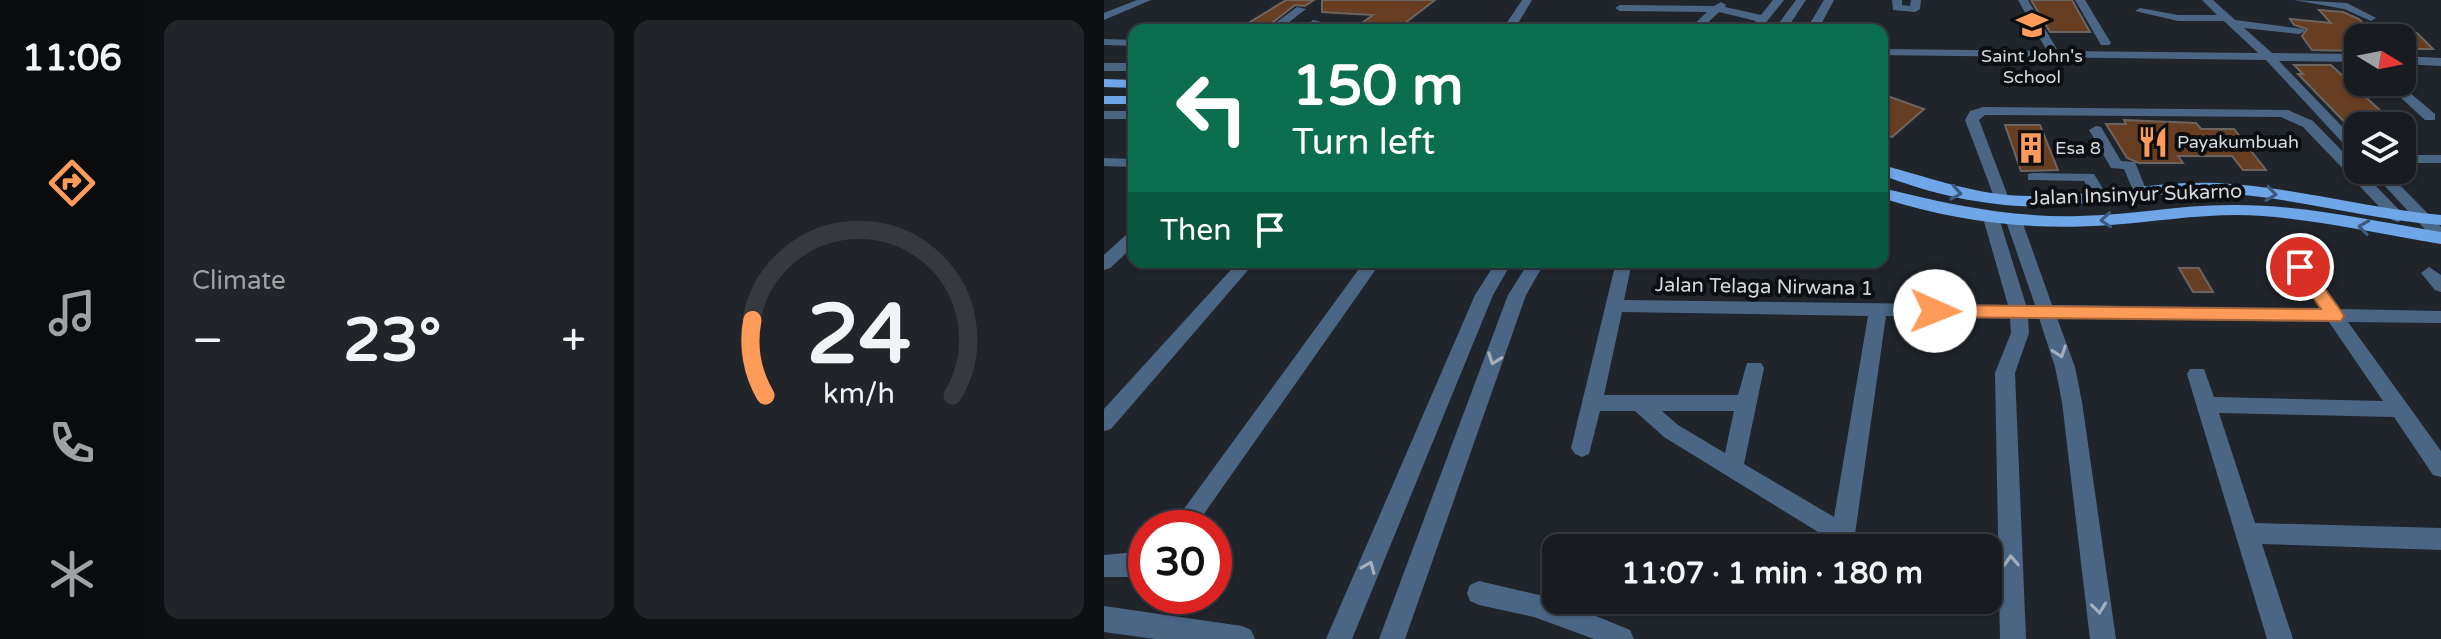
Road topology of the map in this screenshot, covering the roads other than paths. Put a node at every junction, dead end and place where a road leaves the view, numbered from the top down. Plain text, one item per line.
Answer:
1 (1146, 0) edge
2 (1527, 0) edge
3 (1767, 0) edge
4 (1779, 0) edge
5 (1801, 0) edge
6 (1829, 0) edge
7 (1897, 0) edge
8 (1916, 0) edge
9 (2023, 0) edge
10 (2080, 0) edge
11 (2213, 0) edge
12 (2299, 0) edge
13 (1135, 1) edge
14 (2314, 1) edge
15 (1621, 4) edge
16 (1721, 5) edge
17 (1104, 6) edge
18 (1301, 9) dead end
19 (2140, 11) dead end
20 (1104, 17) edge
21 (2371, 18) dead end
22 (2230, 21) junction
23 (1758, 22) edge
24 (1280, 24) edge
25 (1512, 24) edge
26 (1611, 24) edge
27 (1700, 24) edge
28 (1784, 24) edge
29 (1815, 24) edge
30 (2299, 31) dead end
31 (1104, 42) edge
32 (1128, 43) edge
33 (2105, 43) junction
34 (2051, 48) junction
35 (1888, 52) edge
36 (2113, 54) junction
37 (2268, 56) junction
38 (2344, 58) edge
39 (2416, 61) edge
40 (2440, 62) edge
41 (1104, 67) edge
42 (1128, 67) edge
43 (1104, 83) edge
44 (1128, 84) edge
45 (2406, 96) edge
46 (1104, 100) edge
47 (1128, 100) edge
48 (1104, 115) edge
49 (1128, 115) edge
50 (2430, 117) dead end
51 (2096, 130) dead end
52 (2344, 136) edge
53 (2416, 159) edge
54 (2441, 159) edge
55 (1104, 162) edge
56 (1128, 163) edge
57 (1888, 172) edge
58 (2033, 177) dead end
59 (2393, 184) edge
60 (2140, 192) junction
61 (1888, 195) edge
62 (2100, 197) junction
63 (2001, 199) junction
64 (2398, 217) junction
65 (1991, 218) junction
66 (2433, 219) edge
67 (2014, 221) junction
68 (2441, 237) edge
69 (1128, 242) edge
70 (1104, 264) edge
71 (2300, 267) dead end
72 (1242, 268) edge
73 (1369, 268) edge
74 (1500, 268) edge
75 (1533, 268) edge
76 (1623, 268) edge
77 (1615, 306) junction
78 (1878, 310) junction
79 (2019, 312) junction
80 (2045, 313) junction
81 (2335, 316) junction
82 (2441, 317) edge
83 (1471, 327) junction
84 (1505, 327) junction
85 (1754, 368) dead end
86 (2197, 374) dead end
87 (1593, 403) junction
88 (1746, 403) junction
89 (1641, 404) junction
90 (2208, 405) junction
91 (2399, 409) junction
92 (1104, 423) edge
93 (1582, 448) dead end
94 (1732, 468) junction
95 (2441, 468) edge
96 (1194, 510) edge
97 (2249, 533) junction
98 (1830, 534) edge
99 (1843, 534) edge
100 (2441, 539) edge
101 (1104, 566) edge
102 (1128, 566) edge
103 (1479, 593) dead end
104 (1106, 622) edge
105 (1242, 639) edge
106 (1339, 639) edge
107 (1392, 639) edge
108 (1621, 639) edge
109 (2013, 639) edge
110 (2103, 639) edge
111 (2280, 639) edge

1 - 20 street
2 - 25 street
3 - 23 street
4 - 23 street
5 - 28 street
6 - 29 street
7 - 8 street
9 - 34 street
10 - 33 street
11 - 22 street
12 - 14 street
13 - 17 street
14 - 21 street
15 - 16 street
15 - 26 street
16 - 23 street
16 - 27 street
18 - 24 street
19 - 22 street
22 - 30 street
22 - 37 street
31 - 32 street
33 - 34 street
33 - 36 street
34 - 35 street
34 - 36 street
36 - 37 street
37 - 38 street
37 - 52 street
39 - 40 street
41 - 42 street
43 - 44 main road
45 - 50 street
46 - 47 main road
48 - 49 street
51 - 60 street
53 - 54 street
55 - 56 street
57 -> 63 main road, Jalan Insinyur Sukarno
58 - 62 street
59 - 66 street
60 - 62 main road, Jalan Insinyur Sukarno
60 -> 64 main road, Jalan Insinyur Sukarno
61 - 65 main road, Jalan Insinyur Sukarno
62 - 63 main road, Jalan Insinyur Sukarno
63 - 64 street
64 - 66 main road, Jalan Insinyur Sukarno
65 - 67 main road, Jalan Insinyur Sukarno
65 - 79 street
66 - 68 street
68 -> 67 main road, Jalan Insinyur Sukarno
67 - 80 street
69 - 70 street
71 - 81 street
72 - 92 street
73 - 96 street
74 - 83 street
75 - 84 street
76 - 77 street
77 - 78 street, Jalan Telaga Nirwana 1
77 - 87 street
78 - 79 street, Jalan Telaga Nirwana 1
78 - 99 street
79 - 80 street, Jalan Telaga Nirwana 1
109 -> 79 street
80 - 81 street, Jalan Telaga Nirwana 1
80 -> 110 street
81 - 82 street, Jalan Telaga Nirwana 1
81 - 91 street
83 - 84 street
106 -> 83 street
84 -> 107 street
85 - 88 street
86 - 90 street
87 - 89 street
87 - 93 street
88 - 89 street
88 - 94 street
89 - 94 street
90 - 91 street
90 - 97 street
91 - 95 street
94 - 98 street
97 - 100 street
97 - 111 street
101 - 102 street
103 - 108 street
104 - 105 street

